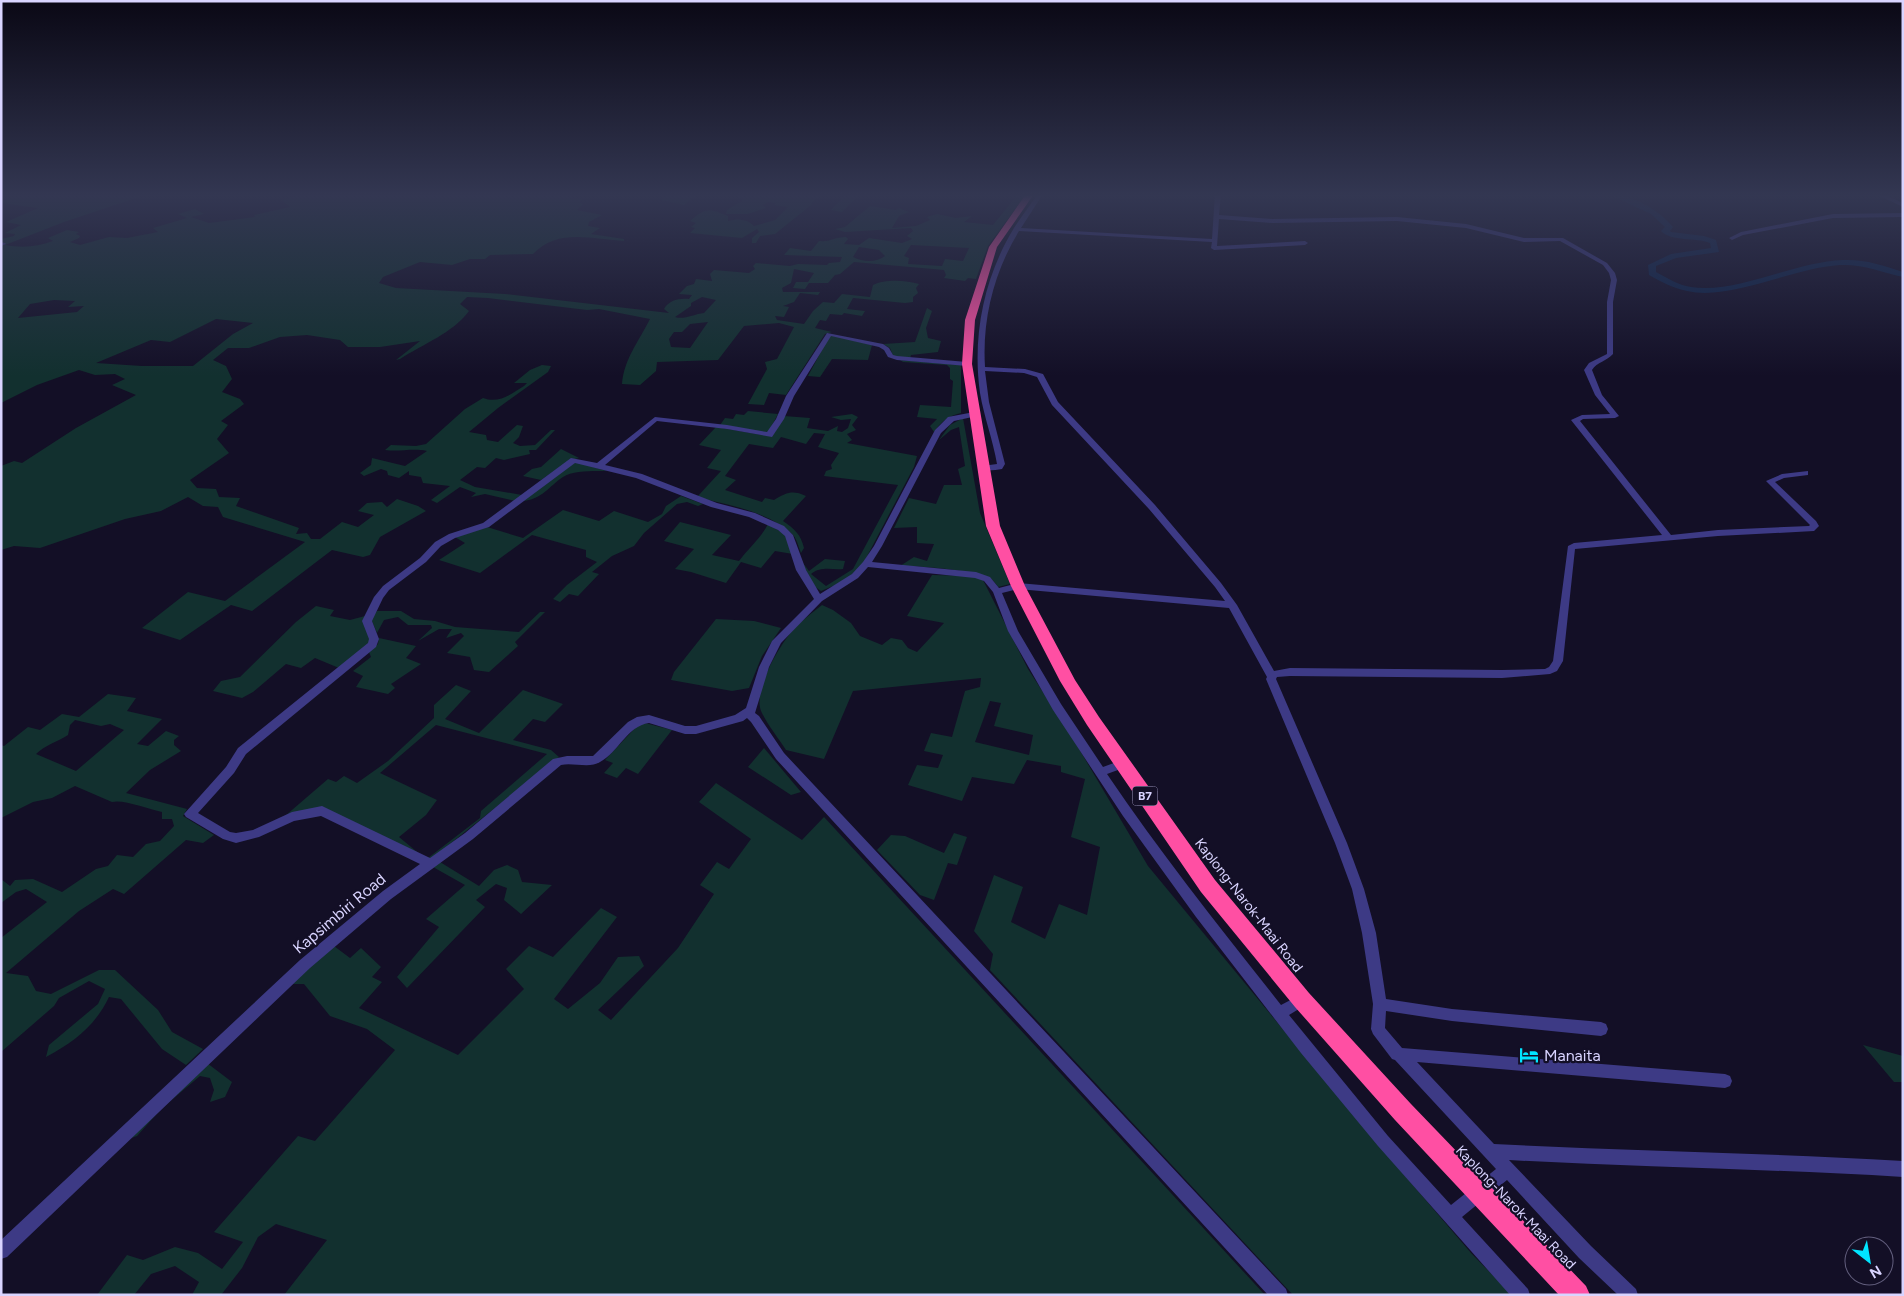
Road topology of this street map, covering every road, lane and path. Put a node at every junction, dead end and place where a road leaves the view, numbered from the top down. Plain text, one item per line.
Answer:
1 (992, 254) edge
2 (1000, 254) edge
3 (1588, 254) edge
4 (990, 272) junction
5 (974, 367) junction
6 (974, 414) junction
7 (600, 466) junction
8 (982, 468) junction
9 (1804, 473) dead end
10 (1668, 537) junction
11 (866, 564) junction
12 (1018, 586) junction
13 (997, 591) junction
14 (819, 599) junction
15 (1232, 605) junction
16 (1272, 677) junction
17 (748, 713) junction
18 (1122, 764) junction
19 (1101, 772) junction
20 (431, 864) junction
21 (1302, 1000) junction
22 (1380, 1004) junction
23 (1280, 1013) junction
24 (1601, 1029) dead end
25 (1397, 1054) junction
26 (1725, 1081) dead end
27 (1492, 1152) junction
28 (1903, 1169) edge
29 (1507, 1170) junction
30 (1478, 1193) junction
31 (1450, 1216) junction
32 (1, 1251) edge
33 (1280, 1295) edge
34 (1522, 1295) edge
35 (1576, 1295) edge
36 (1630, 1295) edge

1 - 4 highway, Kaplong-Narok-Maai Road / B7
2 - 4 street
3 - 10 street
4 - 5 highway, Kaplong-Narok-Maai Road / B7
5 - 6 highway, Kaplong-Narok-Maai Road / B7
5 - 7 street
5 - 8 street
5 - 15 street
6 - 8 highway, Kaplong-Narok-Maai Road / B7
6 - 11 street
7 - 14 street
7 - 20 street
8 - 12 highway, Kaplong-Narok-Maai Road / B7
9 - 10 street
10 - 16 street
11 - 13 street
11 - 14 street
12 - 13 street
12 - 15 street
12 - 18 highway, Kaplong-Narok-Maai Road / B7
13 - 19 street
14 - 17 street
15 - 16 street
16 - 22 street
17 - 20 street, Kapsimbiri Road
17 - 33 street
18 - 19 street
18 - 21 highway, Kaplong-Narok-Maai Road / B7
19 - 23 street
20 - 32 street, Kapsimbiri Road
21 - 23 street
21 - 30 highway, Kaplong-Narok-Maai Road / B7
22 - 24 street
22 - 25 street
23 - 31 street
25 - 26 street
25 - 27 street
27 - 28 street
27 - 29 street
29 - 30 street
29 - 36 street
30 - 31 street
30 - 35 highway, Kaplong-Narok-Maai Road / B7
31 - 34 street

